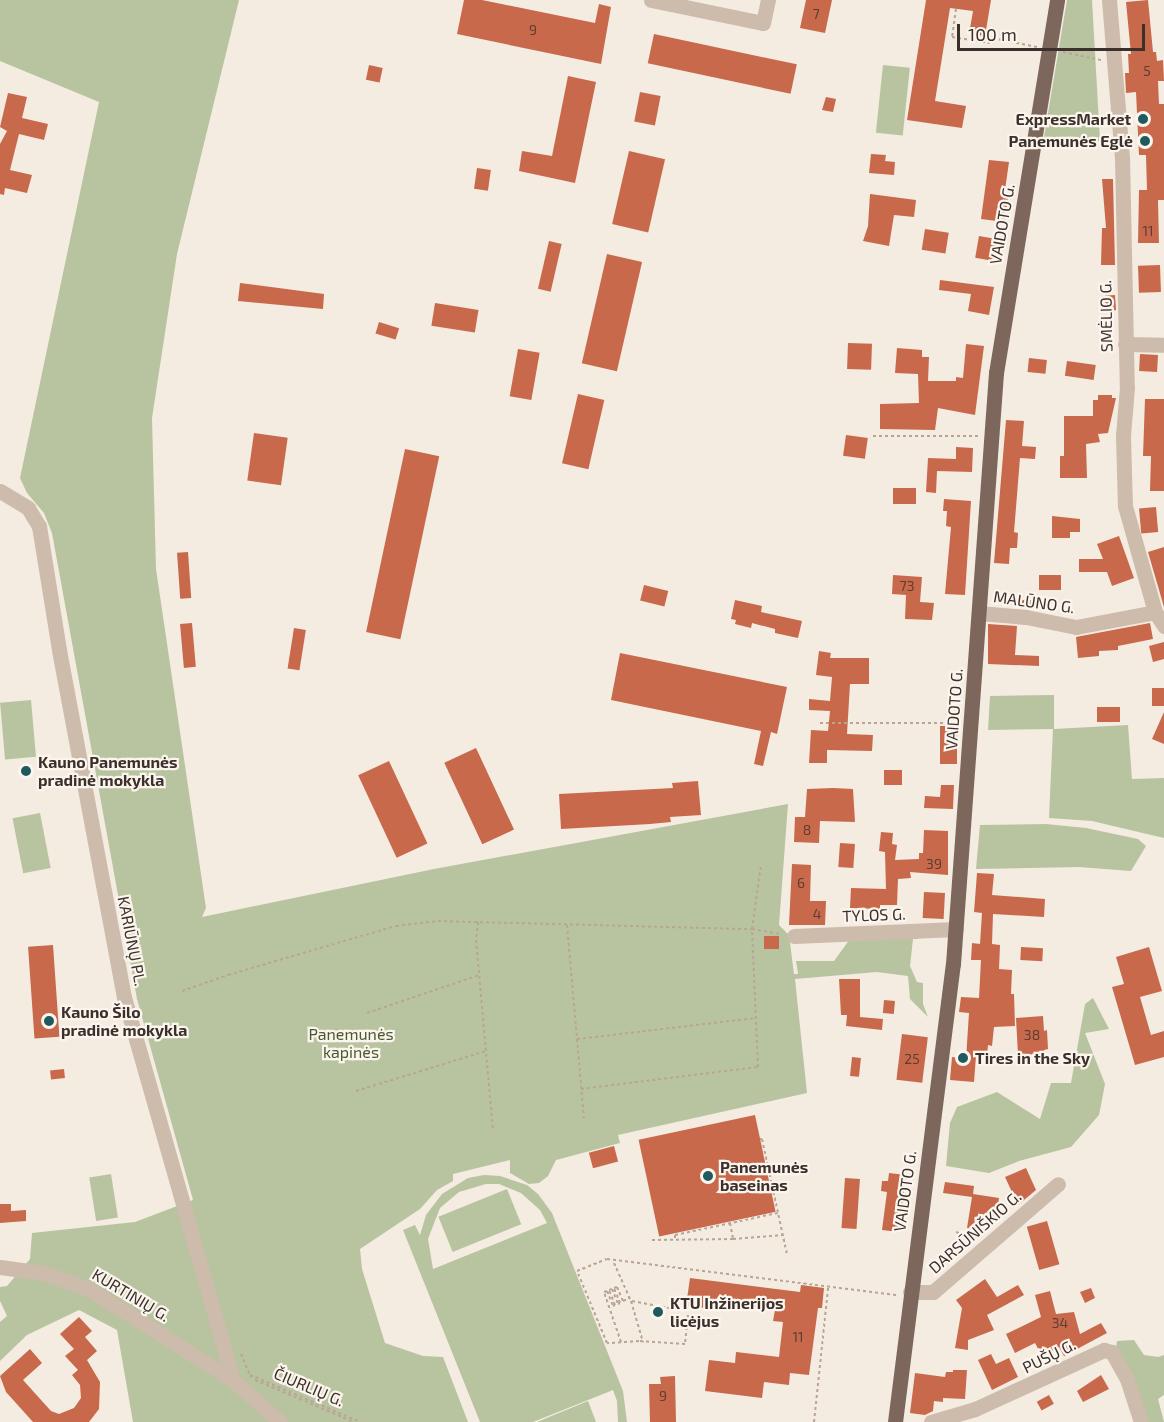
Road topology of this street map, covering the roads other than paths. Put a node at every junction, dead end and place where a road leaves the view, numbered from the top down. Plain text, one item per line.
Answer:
1 (651, 0) edge
2 (768, 0) edge
3 (1057, 0) edge
4 (1109, 0) edge
5 (1125, 344) junction
6 (1164, 345) edge
7 (0, 491) edge
8 (1155, 612) junction
9 (979, 613) junction
10 (1164, 626) edge
11 (956, 929) junction
12 (794, 936) road end
13 (1058, 1184) dead end
14 (0, 1267) edge
15 (910, 1294) junction
16 (233, 1380) junction
17 (280, 1422) edge
18 (894, 1422) edge
19 (931, 1422) edge
20 (1141, 1422) edge

1 - 2 street
3 - 9 main road, VAIDOTO G.
4 - 5 street, SMĖLIO G.
5 - 6 street
5 - 8 street, SMĖLIO G.
7 - 16 street, KARIŪNŲ PL.
8 - 9 street, MALŪNO G.
8 - 10 street, SMĖLIO G.
9 - 11 main road, VAIDOTO G.
11 - 12 street, TYLOS G.
11 - 15 main road, VAIDOTO G.
13 - 15 street, DARSŪNIŠKIO G.
14 - 16 street, KURTINIŲ G.
15 - 18 main road, VAIDOTO G.
16 - 17 street
19 - 20 street, PUŠŲ G.

